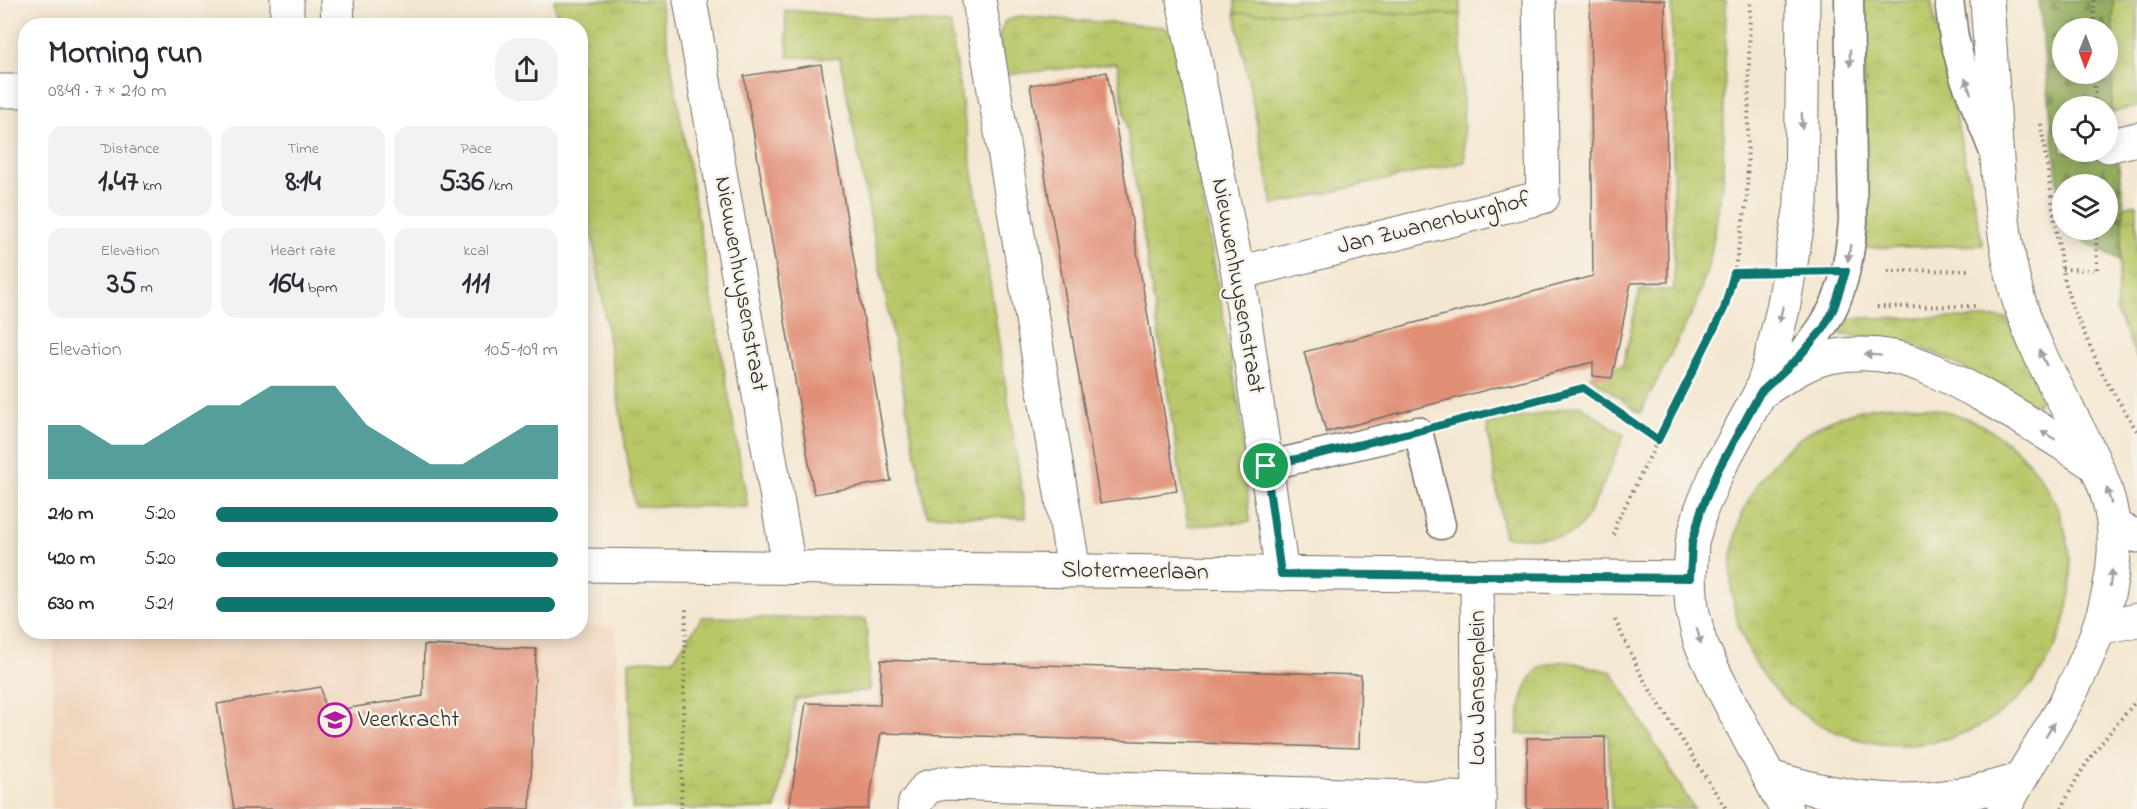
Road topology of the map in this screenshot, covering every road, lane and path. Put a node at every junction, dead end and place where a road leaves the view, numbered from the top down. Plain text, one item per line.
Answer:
1 (287, 0) edge
2 (690, 0) edge
3 (979, 0) edge
4 (1183, 0) edge
5 (1539, 0) edge
6 (1750, 0) edge
7 (1803, 0) edge
8 (1849, 0) edge
9 (1949, 0) edge
10 (1987, 0) edge
11 (2094, 0) edge
12 (287, 18) edge
13 (2094, 18) edge
14 (18, 91) edge
15 (0, 92) edge
16 (2040, 116) dead end
17 (2137, 139) edge
18 (2118, 144) edge
19 (1997, 160) junction
20 (2096, 240) edge
21 (2062, 269) junction
22 (2010, 270) junction
23 (1846, 271) junction
24 (1790, 272) junction
25 (1238, 273) junction
26 (1734, 273) junction
27 (2071, 304) junction
28 (2021, 305) junction
29 (1834, 308) junction
30 (1724, 309) junction
31 (1783, 309) junction
32 (1760, 393) junction
33 (1418, 431) junction
34 (2137, 431) edge
35 (1658, 440) junction
36 (1266, 466) junction
37 (2097, 467) junction
38 (1441, 525) dead end
39 (2126, 531) edge
40 (588, 565) edge
41 (687, 566) junction
42 (789, 567) junction
43 (1074, 571) junction
44 (1281, 574) junction
45 (1478, 576) junction
46 (1610, 578) junction
47 (1690, 578) junction
48 (2137, 620) edge
49 (2099, 628) junction
50 (2137, 700) edge
51 (1770, 777) junction
52 (2019, 780) junction
53 (1479, 804) edge
54 (681, 809) edge
55 (914, 809) edge
56 (1726, 809) edge
57 (1786, 809) edge
58 (2004, 809) edge
59 (2062, 809) edge

1 - 12 street
2 - 42 street, Nieuwenhuysenstraat
3 - 43 street
4 - 25 street, Nieuwenhuysenstraat
5 - 25 street, Jan Zwanenburghof
6 - 26 path
7 -> 24 street
8 -> 23 lane
19 -> 9 lane
10 - 19 street
11 - 13 path
14 - 15 street
16 - 21 path
17 - 18 street
19 - 22 street
20 - 21 path
21 - 22 path
21 - 27 path
22 - 23 path
22 - 28 street
23 - 29 lane
24 - 26 path
24 - 31 street
25 - 36 street, Nieuwenhuysenstraat
26 - 30 path
27 - 28 path
27 - 34 path
28 - 29 path
37 -> 28 street
29 - 32 lane
30 - 31 path
30 - 35 path
31 -> 32 street
37 -> 32 street
32 - 47 street
33 - 35 path
33 - 36 lane
33 - 38 lane
35 - 46 path
36 - 44 street, Nieuwenhuysenstraat
39 -> 37 street
49 -> 39 street
40 - 41 street, Slotermeerlaan
41 - 42 street, Slotermeerlaan
41 - 54 path
42 - 43 street, Slotermeerlaan
43 - 44 street, Slotermeerlaan
44 - 45 street, Slotermeerlaan
45 - 46 street, Slotermeerlaan
45 - 53 street, Lou Jansenplein
46 - 47 street, Slotermeerlaan
46 - 56 path
47 -> 51 street
48 - 49 street
52 -> 49 street
50 - 59 path
51 - 52 street
51 - 57 street
52 - 58 street
53 - 55 street, Lou Jansenplein

